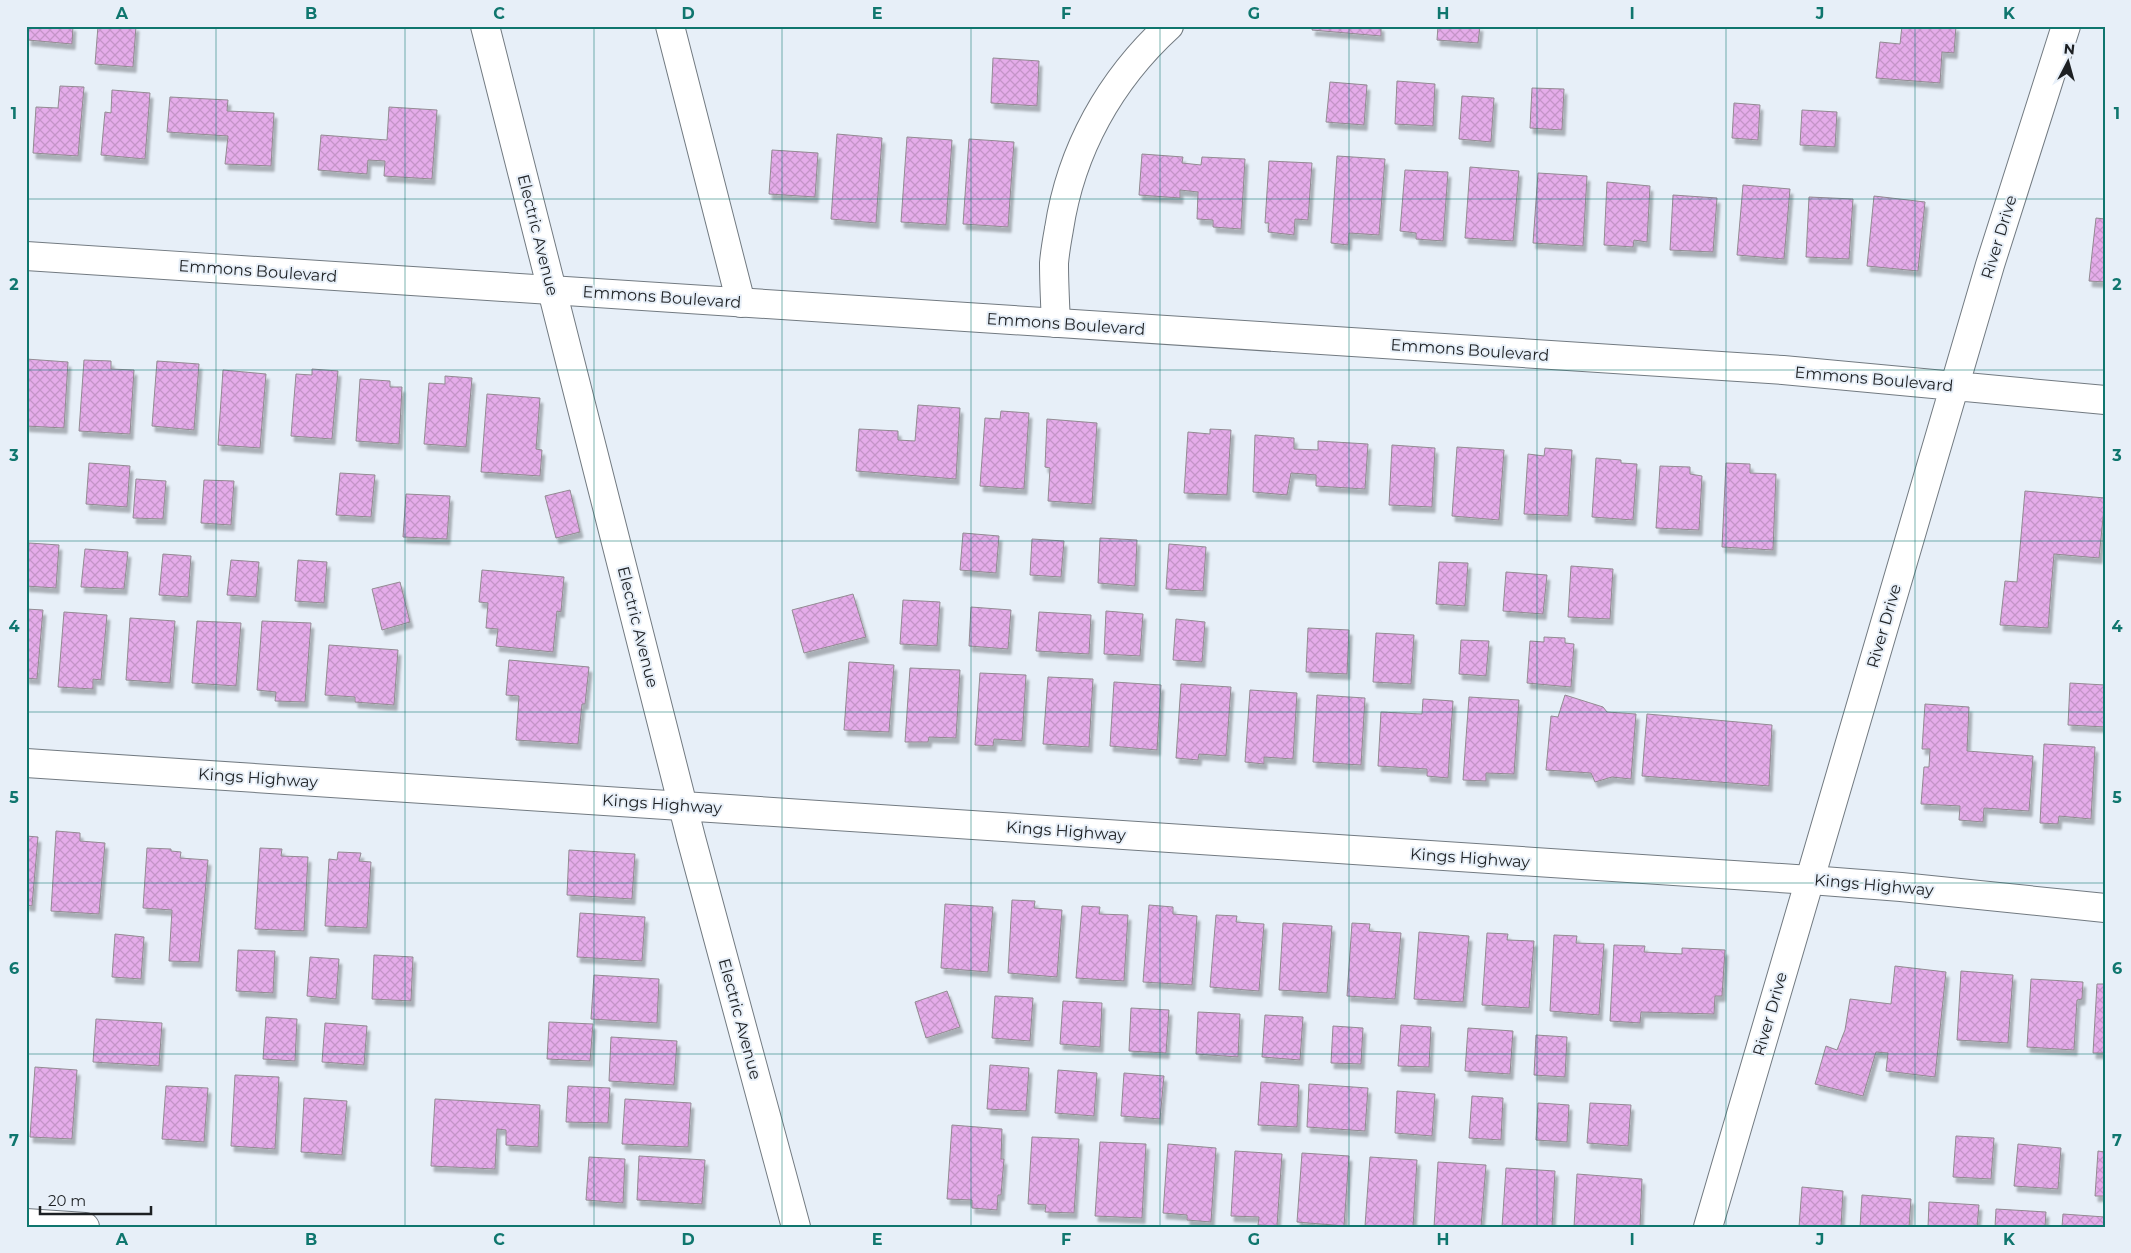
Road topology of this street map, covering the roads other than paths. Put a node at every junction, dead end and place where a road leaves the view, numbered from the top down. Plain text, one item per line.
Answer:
1 (485, 26) edge
2 (670, 26) edge
3 (1169, 26) edge
4 (2066, 26) edge
5 (26, 256) edge
6 (552, 290) junction
7 (741, 302) junction
8 (1056, 323) junction
9 (1954, 386) junction
10 (2105, 400) edge
11 (26, 763) edge
12 (683, 805) junction
13 (1810, 880) junction
14 (2105, 908) edge
15 (26, 1223) edge
16 (85, 1227) edge
17 (796, 1227) edge
18 (1708, 1227) edge

1 - 6 street, Electric Avenue
2 - 7 street
3 - 8 street
4 - 9 street, River Drive
5 - 6 street, Emmons Boulevard
6 - 7 street, Emmons Boulevard
6 - 12 street, Electric Avenue
7 - 8 street, Emmons Boulevard
8 - 9 street, Emmons Boulevard
9 - 10 street, Emmons Boulevard
9 - 13 street, River Drive
11 - 12 street, Kings Highway
12 - 13 street, Kings Highway
12 - 17 street, Electric Avenue
13 - 14 street, Kings Highway
13 - 18 street, River Drive
15 - 16 street

